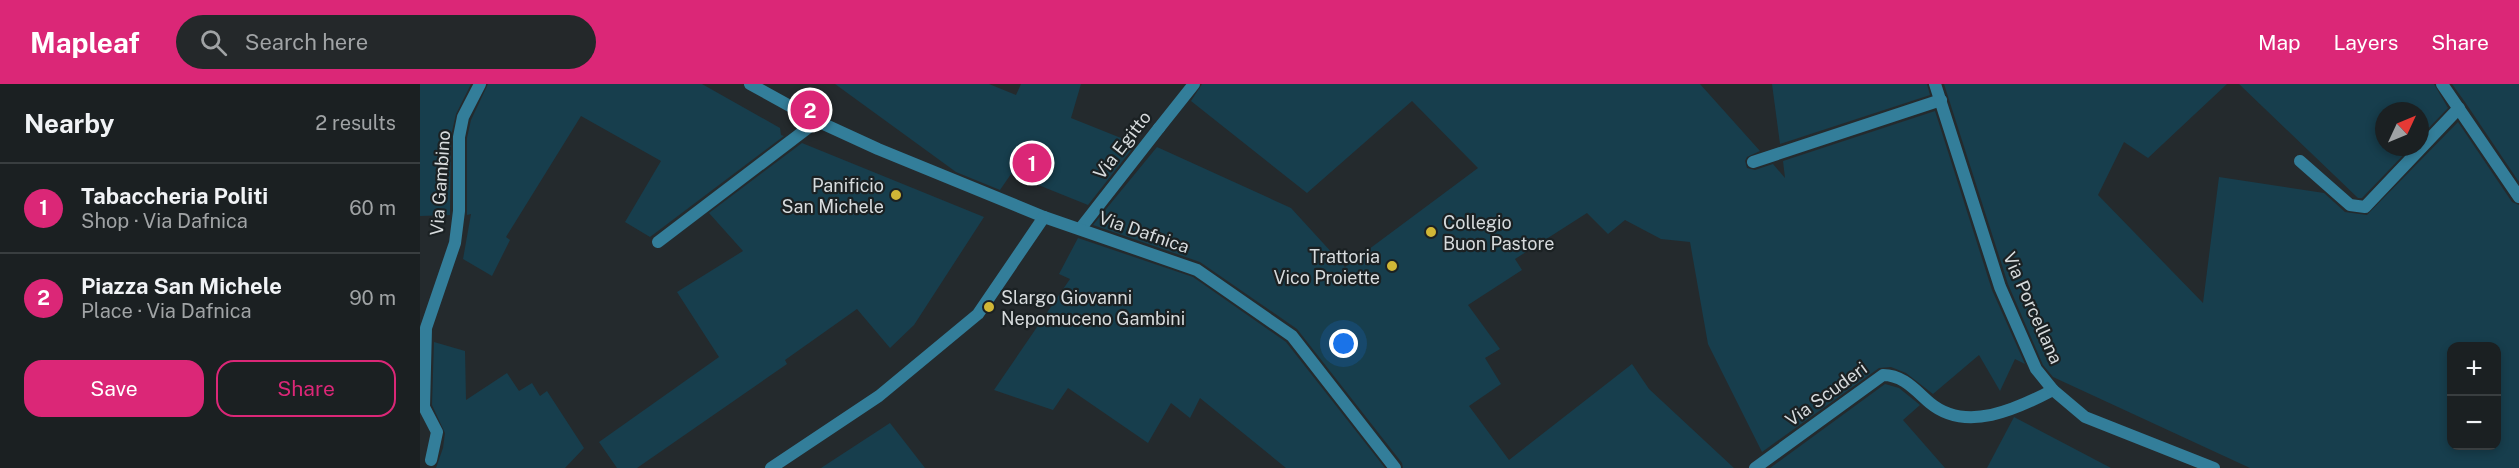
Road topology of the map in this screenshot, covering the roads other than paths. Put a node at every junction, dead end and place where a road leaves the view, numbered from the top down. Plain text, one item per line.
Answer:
1 (480, 84) edge
2 (750, 84) edge
3 (1194, 84) edge
4 (1935, 84) edge
5 (2442, 84) edge
6 (1941, 100) junction
7 (2459, 108) junction
8 (817, 122) junction
9 (2300, 161) dead end
10 (1753, 162) dead end
11 (2519, 197) edge
12 (1044, 217) junction
13 (1080, 229) junction
14 (658, 242) dead end
15 (2052, 390) junction
16 (431, 460) dead end
17 (771, 468) edge
18 (1395, 468) edge
19 (1755, 468) edge
20 (2214, 468) edge

1 - 16 street, Via Gambino
2 - 8 street, Via Dafnica
3 - 13 street, Via Egitto
4 - 6 street, Via Porcellana
5 - 7 street
6 - 10 street
6 - 15 street, Via Porcellana
7 - 9 street
7 - 11 street
8 - 12 street, Via Dafnica
8 - 14 street
12 - 13 street, Via Dafnica
12 - 17 street
13 - 18 street, Via Dafnica
15 - 19 street, Via Scuderi
15 - 20 street, Via Porcellana

